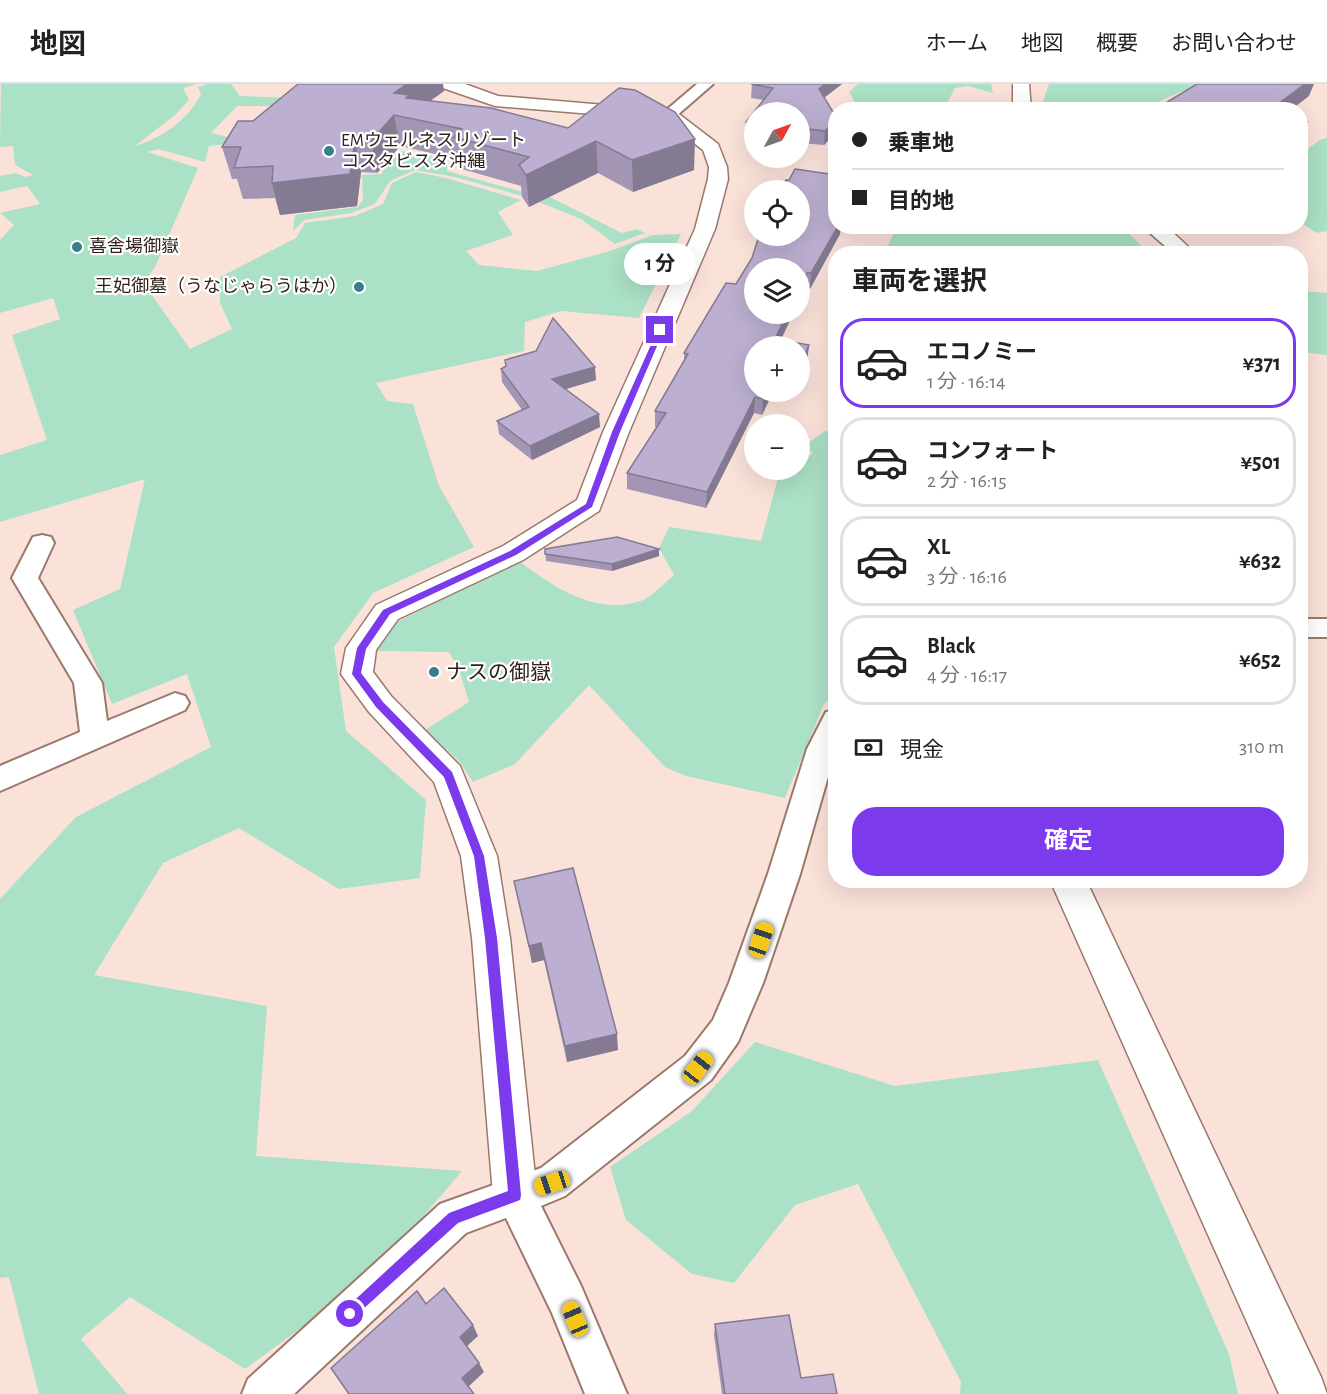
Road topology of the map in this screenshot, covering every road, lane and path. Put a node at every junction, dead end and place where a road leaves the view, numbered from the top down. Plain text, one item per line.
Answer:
1 (449, 84) edge
2 (706, 84) edge
3 (1021, 84) edge
4 (1022, 102) edge
5 (669, 115) junction
6 (1162, 234) edge
7 (1176, 246) edge
8 (42, 543) dead end
9 (1308, 628) edge
10 (1327, 628) edge
11 (175, 703) dead end
12 (828, 735) edge
13 (95, 738) junction
14 (0, 779) edge
15 (1072, 888) edge
16 (515, 1195) junction
17 (263, 1394) edge
18 (606, 1394) edge
19 (1304, 1394) edge

1 - 5 street
2 - 5 street
3 - 4 street
5 - 16 street
6 - 7 street
8 - 13 street
9 - 10 street
11 - 13 street
12 - 16 street
13 - 14 street
15 - 19 street
16 - 17 street
16 - 18 street

